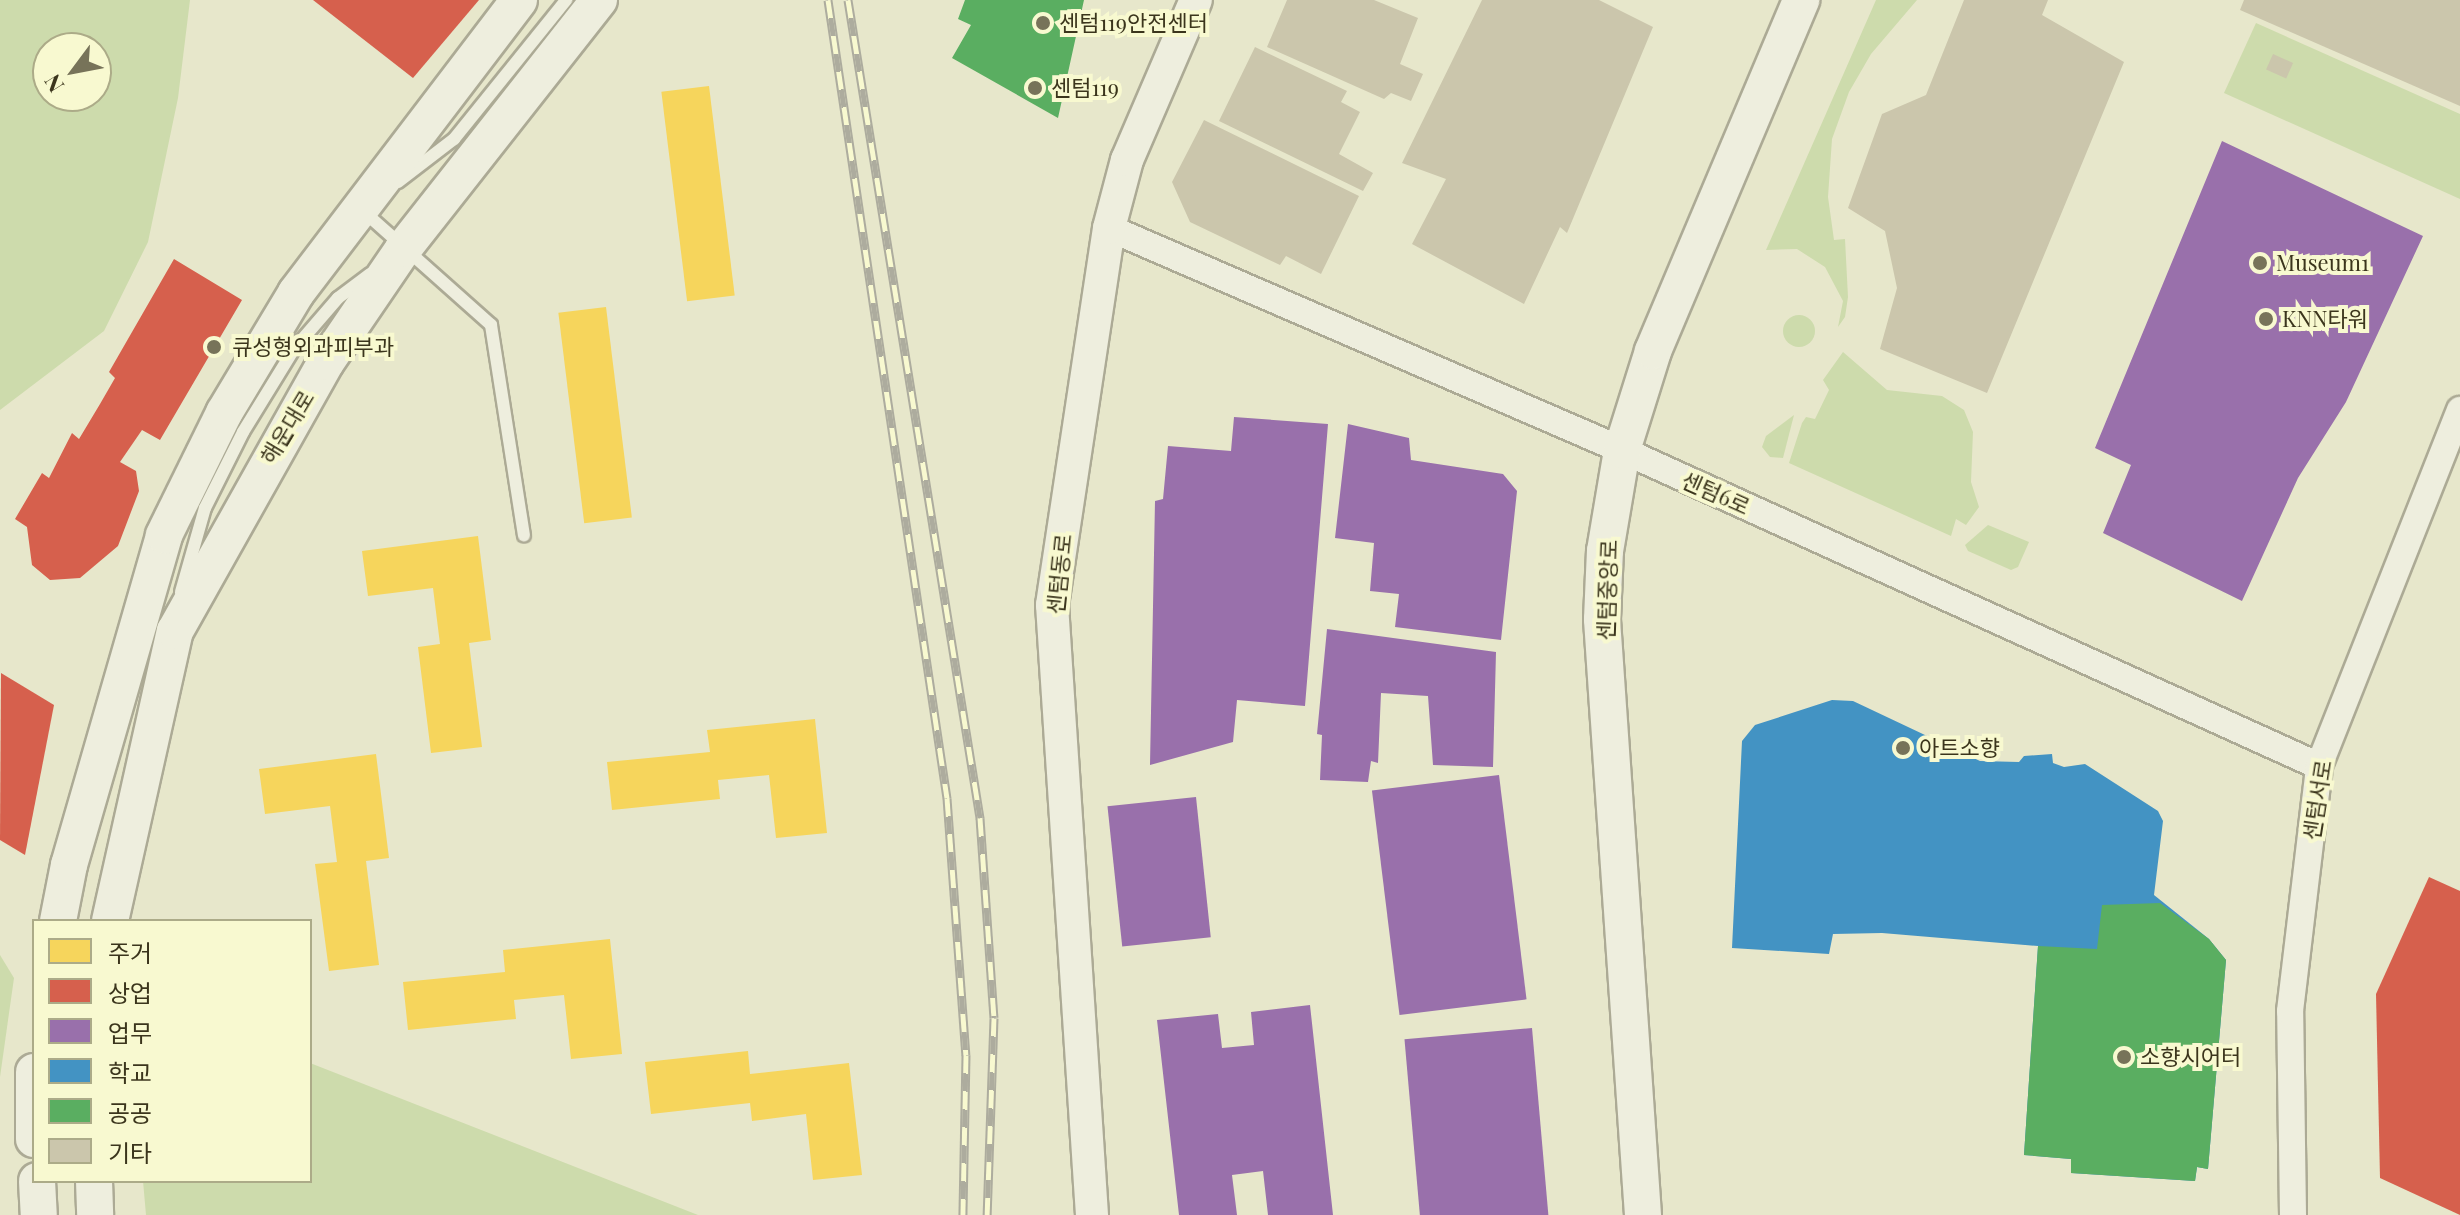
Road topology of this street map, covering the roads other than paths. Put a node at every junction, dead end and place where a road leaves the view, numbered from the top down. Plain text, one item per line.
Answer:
1 (519, 0) edge
2 (566, 0) edge
3 (599, 0) edge
4 (1196, 0) edge
5 (1801, 0) edge
6 (362, 209) junction
7 (1109, 228) junction
8 (403, 249) junction
9 (2460, 410) edge
10 (1622, 450) junction
11 (524, 535) dead end
12 (2319, 766) junction
13 (58, 919) edge
14 (110, 919) edge
15 (94, 1183) edge
16 (95, 1215) edge
17 (1092, 1215) edge
18 (1643, 1215) edge
19 (2293, 1215) edge

1 - 6 main road
2 - 6 lane
3 - 8 main road, 해운대로
4 - 7 street, 센텀동로
5 - 10 main road, 센텀중앙로
6 - 8 lane
6 - 13 main road
7 - 10 street, 센텀6로
7 - 17 street, 센텀동로
8 - 11 lane
8 - 14 main road, 해운대로
9 - 12 street, 센텀서로
10 - 12 street, 센텀6로
10 - 18 main road, 센텀중앙로
12 - 19 street, 센텀서로
15 - 16 main road

